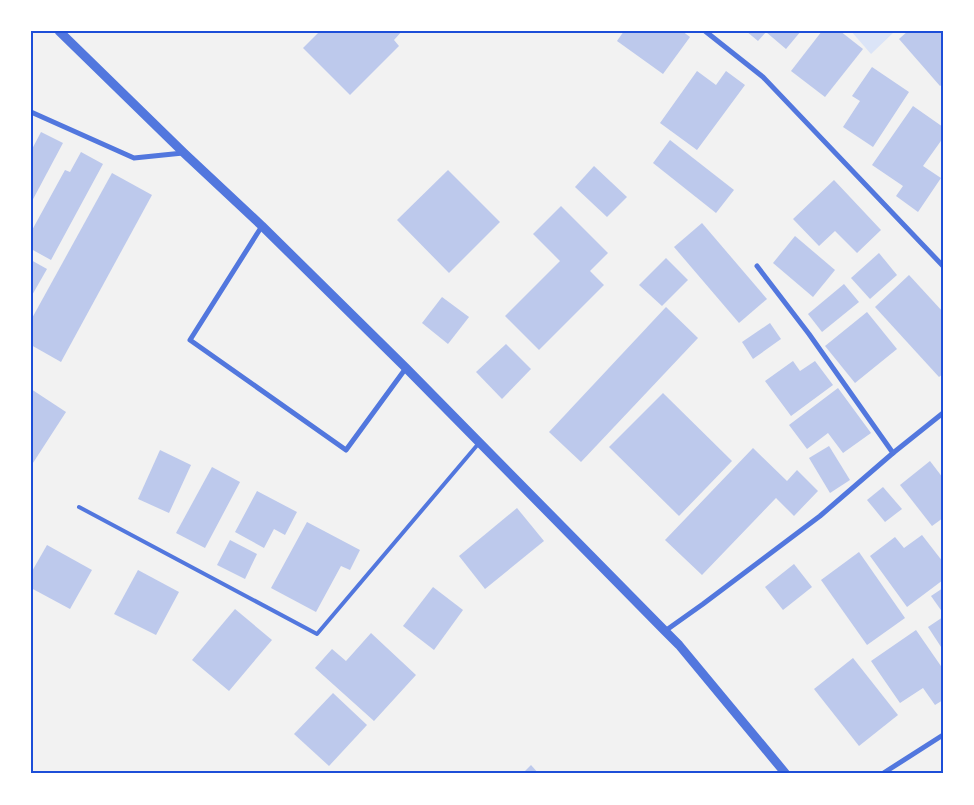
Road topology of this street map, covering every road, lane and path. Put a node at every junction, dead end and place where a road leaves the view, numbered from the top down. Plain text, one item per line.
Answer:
1 (58, 31) edge
2 (704, 31) edge
3 (31, 112) edge
4 (184, 153) junction
5 (262, 226) junction
6 (757, 266) dead end
7 (943, 266) edge
8 (406, 368) junction
9 (943, 413) edge
10 (479, 443) junction
11 (893, 453) junction
12 (78, 507) dead end
13 (665, 630) junction
14 (943, 735) edge
15 (786, 774) edge
16 (882, 774) edge

1 - 4 street
2 - 7 street
3 - 4 street
4 - 5 street
5 - 8 street
5 - 8 street
6 - 11 street
8 - 10 street
9 - 11 street
10 - 12 lane
10 - 13 street
11 - 13 street
13 - 15 street
14 - 16 street

